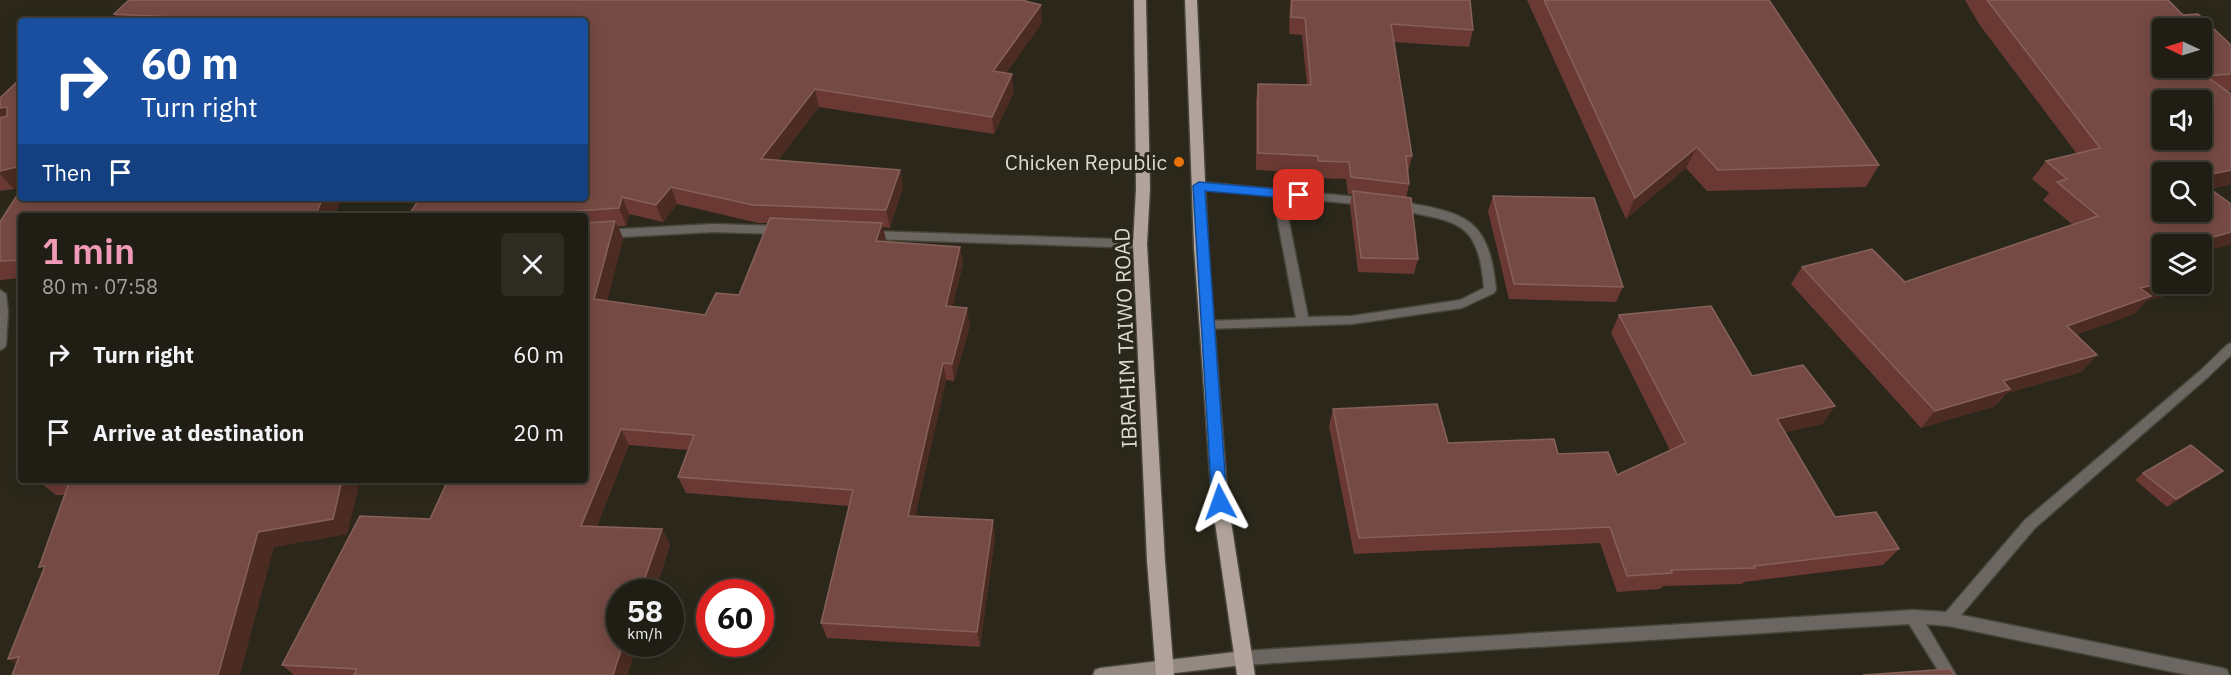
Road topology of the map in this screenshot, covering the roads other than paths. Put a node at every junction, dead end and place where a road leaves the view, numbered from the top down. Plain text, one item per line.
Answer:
1 (1140, 0) edge
2 (1191, 0) edge
3 (1199, 186) junction
4 (1278, 193) junction
5 (797, 231) edge
6 (854, 234) edge
7 (588, 235) edge
8 (1140, 244) junction
9 (0, 294) edge
10 (1303, 322) junction
11 (1207, 326) junction
12 (0, 345) edge
13 (2231, 348) edge
14 (1913, 617) junction
15 (1949, 619) junction
16 (1243, 658) junction
17 (1165, 671) edge
18 (1100, 675) edge
19 (1246, 675) edge
20 (1949, 675) edge
21 (2222, 675) edge

1 - 8 main road, IBRAHIM TAIWO ROAD
2 - 3 main road
3 - 4 street
3 - 11 main road
4 - 10 street
4 - 10 street
5 - 7 street
6 - 8 street
8 - 17 main road, IBRAHIM TAIWO ROAD
9 - 12 street
10 - 11 street
11 - 16 main road
13 - 15 street
14 - 15 street
14 - 16 street
14 - 20 street
15 - 21 street
16 - 17 street
16 - 19 main road
17 - 18 street

